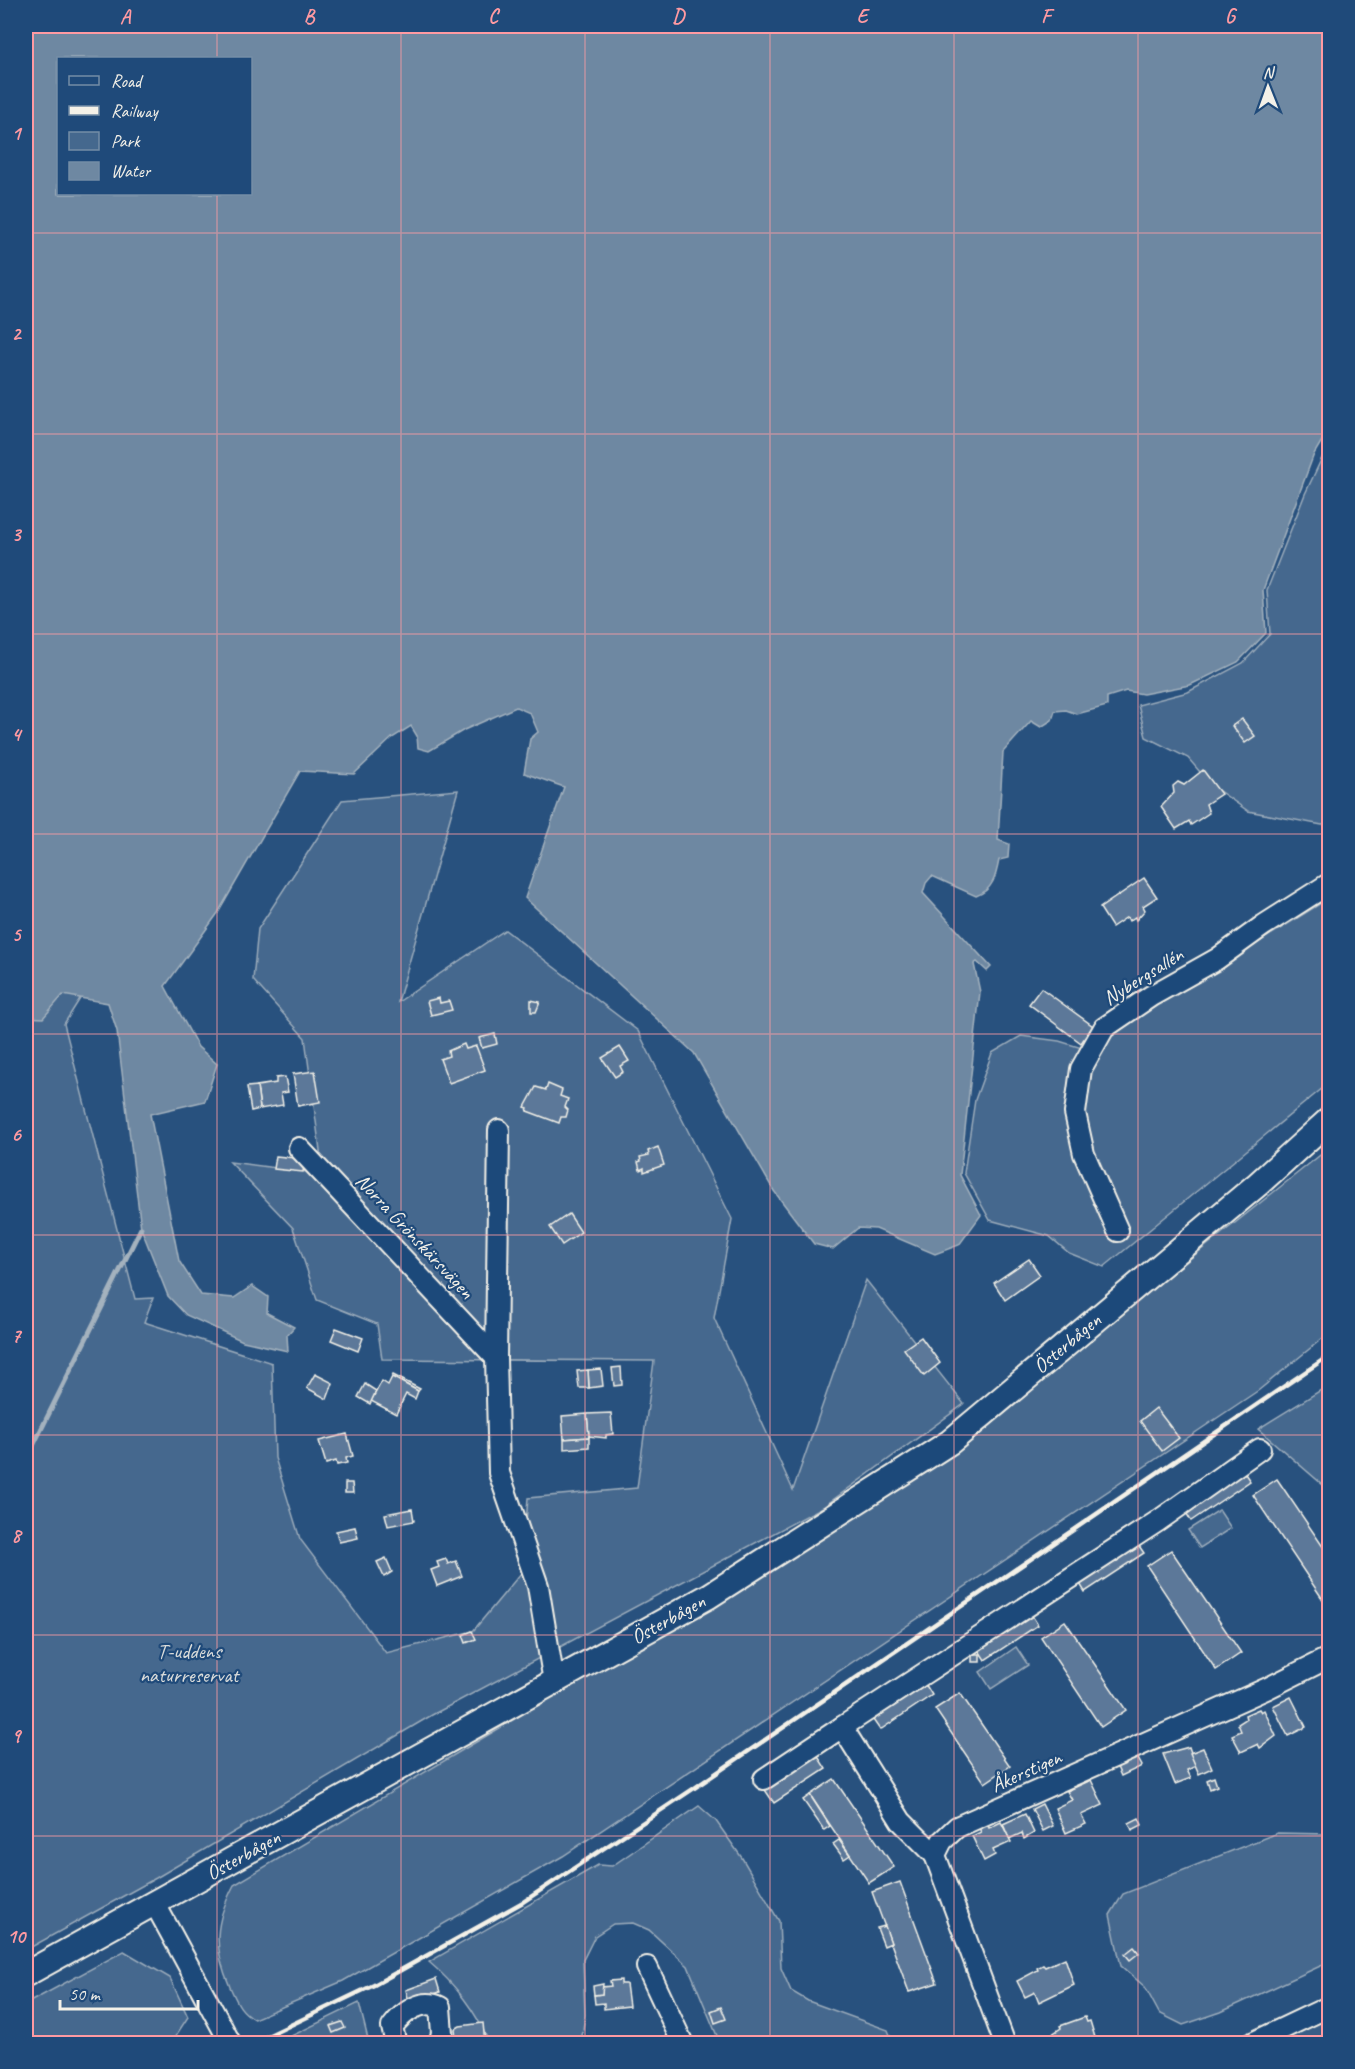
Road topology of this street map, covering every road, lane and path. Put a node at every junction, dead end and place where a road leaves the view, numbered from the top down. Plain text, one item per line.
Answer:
1 (1329, 883) edge
2 (1329, 1119) edge
3 (498, 1130) dead end
4 (1329, 1131) edge
5 (299, 1148) dead end
6 (1258, 1184) junction
7 (1118, 1232) dead end
8 (496, 1358) junction
9 (1260, 1449) dead end
10 (1329, 1657) edge
11 (554, 1682) junction
12 (842, 1727) junction
13 (764, 1779) dead end
14 (935, 1856) junction
15 (155, 1904) junction
16 (647, 1967) dead end
17 (26, 1974) edge
18 (1329, 2006) edge
19 (231, 2043) edge
20 (396, 2043) edge
21 (439, 2043) edge
22 (683, 2043) edge
23 (1005, 2043) edge
24 (1250, 2043) edge

1 - 7 street, Nybergsallén
2 - 6 main road, Österbågen
3 - 8 street, Norra Grönskärsvägen
4 - 6 main road, Österbågen
5 - 8 street, Norra Grönskärsvägen
6 - 11 main road, Österbågen
8 - 11 street, Norra Grönskärsvägen
9 - 12 street
10 - 14 street, Åkerstigen
11 - 15 main road, Österbågen
12 - 13 street
12 - 14 street
14 - 23 street
15 - 17 main road, Österbågen
15 - 19 street
16 - 22 street
18 - 24 street
20 - 21 street

